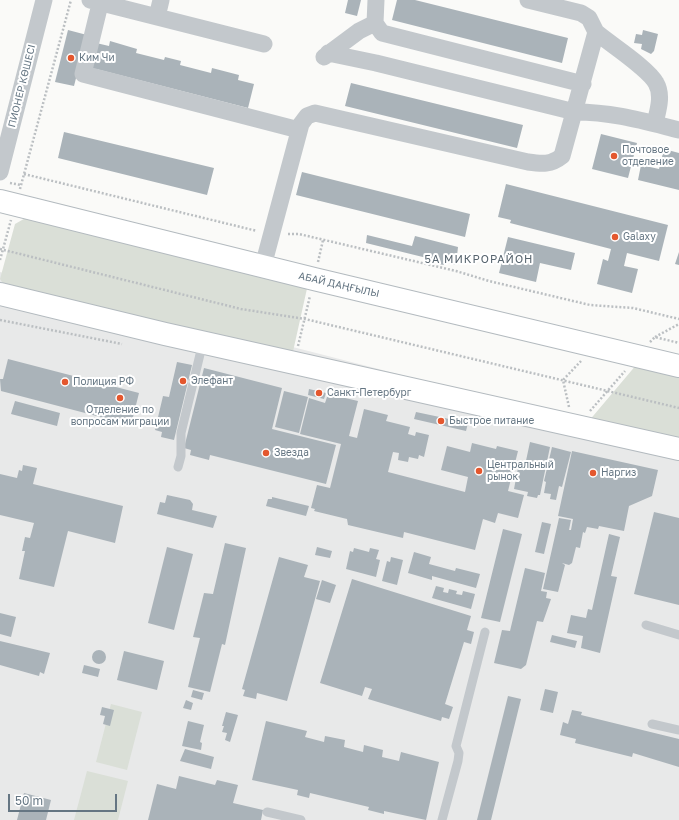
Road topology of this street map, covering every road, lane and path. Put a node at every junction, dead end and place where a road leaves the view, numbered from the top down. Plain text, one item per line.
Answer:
1 (44, 0) edge
2 (71, 0) edge
3 (161, 0) edge
4 (376, 0) edge
5 (528, 0) edge
6 (97, 1) edge
7 (157, 17) junction
8 (375, 23) junction
9 (596, 32) junction
10 (264, 44) dead end
11 (583, 84) junction
12 (575, 112) junction
13 (655, 122) junction
14 (300, 130) junction
15 (679, 130) edge
16 (0, 172) edge
17 (24, 174) junction
18 (8, 203) edge
19 (272, 235) junction
20 (323, 240) junction
21 (1, 249) edge
22 (0, 260) edge
23 (263, 266) junction
24 (314, 279) junction
25 (0, 294) edge
26 (305, 319) junction
27 (679, 320) edge
28 (679, 324) edge
29 (654, 337) dead end
30 (203, 342) junction
31 (596, 345) junction
32 (294, 363) junction
33 (679, 366) edge
34 (563, 380) junction
35 (679, 408) edge
36 (573, 425) junction
37 (679, 449) edge
38 (178, 467) dead end
39 (646, 625) dead end
40 (485, 632) dead end
41 (679, 635) edge
42 (652, 724) dead end
43 (679, 730) edge
44 (267, 812) dead end
45 (301, 820) edge
46 (442, 820) edge

1 - 16 street, ПИОНЕР КӨШЕСІ
2 - 17 path
3 - 7 street
4 - 8 street
5 - 9 street
6 - 7 street
6 - 14 street
7 - 10 street
8 - 11 street
8 - 12 street
9 - 11 street
9 - 13 street
11 - 12 street
12 - 13 street
12 - 14 street
13 - 15 street
14 - 19 street
17 - 18 path
17 - 19 path
18 - 21 path
18 - 23 main road, АБАЙ ДАҢҒЫЛЫ
19 - 20 path
19 - 23 street
20 - 24 path
20 - 27 path
21 - 22 path
21 - 26 path
23 - 24 main road, АБАЙ ДАҢҒЫЛЫ
24 - 26 path
24 - 31 main road, АБАЙ ДАҢҒЫЛЫ
25 - 30 main road
26 - 32 path
26 - 34 path
28 - 29 path
30 - 32 main road
30 - 38 lane
31 - 33 main road, АБАЙ ДАҢҒЫЛЫ
31 - 34 path
32 - 36 main road
34 - 35 path
34 - 36 path
36 - 37 main road
39 - 41 lane
40 - 46 lane
42 - 43 lane
44 - 45 lane

